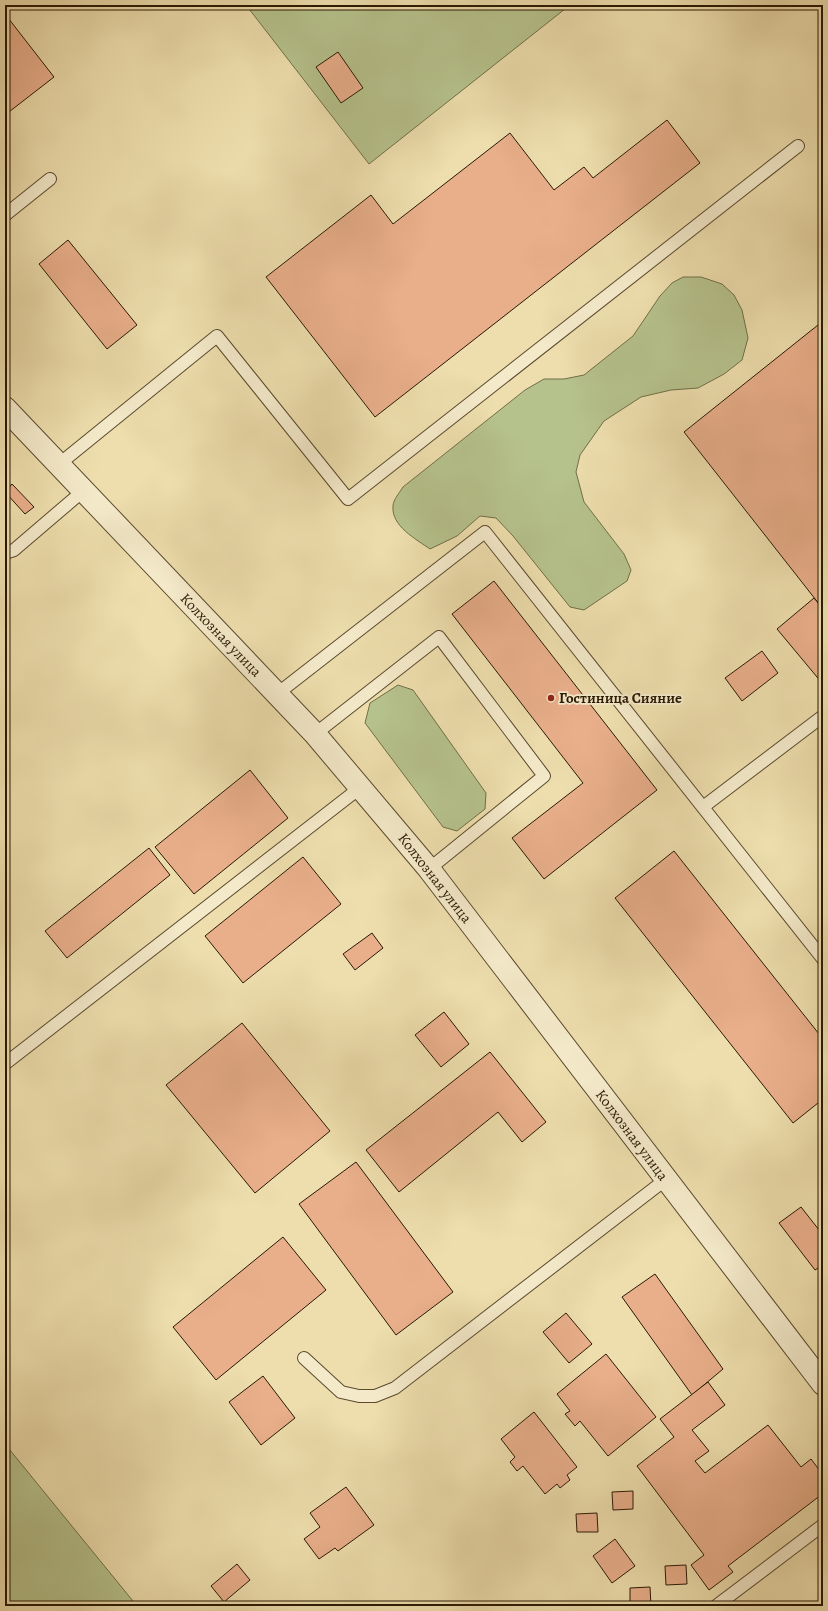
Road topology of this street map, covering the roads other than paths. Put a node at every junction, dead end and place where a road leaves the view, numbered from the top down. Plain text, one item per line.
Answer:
1 (798, 146) dead end
2 (50, 179) dead end
3 (5, 215) edge
4 (5, 408) edge
5 (58, 465) junction
6 (83, 491) junction
7 (5, 554) edge
8 (277, 694) junction
9 (823, 716) edge
10 (315, 734) junction
11 (361, 787) junction
12 (703, 807) junction
13 (429, 869) junction
14 (823, 959) edge
15 (6, 1063) dead end
16 (666, 1180) junction
17 (304, 1358) dead end
18 (823, 1384) edge
19 (823, 1525) edge
20 (716, 1606) edge

1 - 5 lane
2 - 3 lane
4 - 5 street, Колхозная улица
5 - 6 street, Колхозная улица
6 - 7 lane
6 - 8 street, Колхозная улица
8 - 10 street, Колхозная улица
8 - 12 lane
9 - 12 lane
10 - 11 street, Колхозная улица
10 - 13 lane
11 - 13 street, Колхозная улица
11 - 15 lane
12 - 14 lane
13 - 16 street, Колхозная улица
16 - 17 lane
16 - 18 street, Колхозная улица
19 - 20 lane

